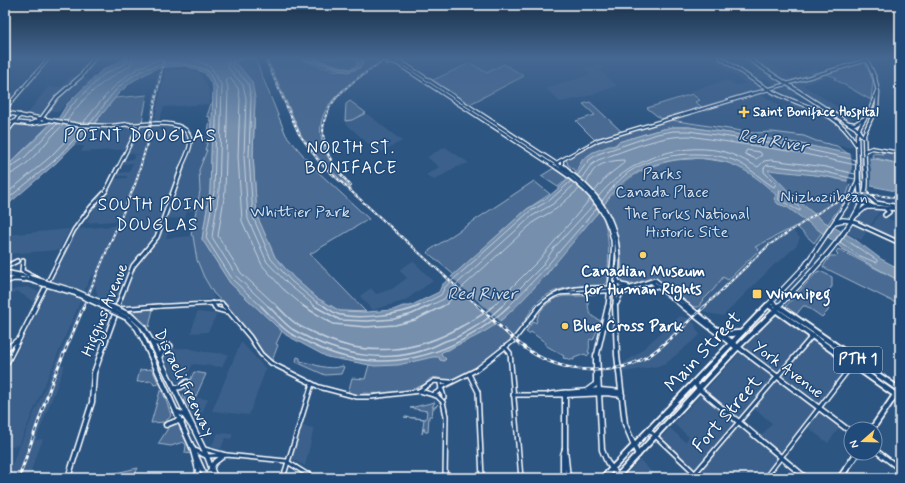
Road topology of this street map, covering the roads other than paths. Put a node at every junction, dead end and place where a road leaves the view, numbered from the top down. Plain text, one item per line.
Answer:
1 (30, 81) edge
2 (76, 81) edge
3 (425, 81) edge
4 (431, 81) edge
5 (756, 81) edge
6 (782, 81) edge
7 (798, 81) edge
8 (876, 81) edge
9 (787, 84) junction
10 (769, 89) junction
11 (877, 91) junction
12 (816, 102) junction
13 (812, 106) junction
14 (818, 109) junction
15 (5, 110) edge
16 (828, 110) junction
17 (20, 114) junction
18 (44, 114) junction
19 (35, 117) junction
20 (41, 119) junction
21 (864, 119) junction
22 (5, 121) edge
23 (48, 121) junction
24 (14, 122) junction
25 (862, 122) junction
26 (848, 123) junction
27 (30, 124) junction
28 (140, 124) junction
29 (129, 125) junction
30 (866, 126) junction
31 (847, 129) junction
32 (858, 130) junction
33 (136, 131) junction
34 (5, 134) edge
35 (863, 137) junction
36 (856, 144) junction
37 (863, 151) junction
38 (900, 153) edge
39 (562, 159) junction
40 (554, 164) junction
41 (561, 167) junction
42 (857, 187) junction
43 (865, 191) junction
44 (862, 201) junction
45 (873, 207) junction
46 (884, 208) junction
47 (900, 208) edge
48 (885, 215) dead end
49 (854, 217) junction
50 (609, 220) junction
51 (852, 221) junction
52 (834, 222) junction
53 (900, 243) edge
54 (16, 261) dead end
55 (23, 261) dead end
56 (805, 266) junction
57 (5, 267) edge
58 (5, 273) edge
59 (806, 276) junction
60 (27, 278) junction
61 (617, 280) junction
62 (5, 282) edge
63 (658, 285) junction
64 (635, 286) junction
65 (610, 290) junction
66 (616, 290) junction
67 (627, 292) junction
68 (772, 302) junction
69 (212, 303) junction
70 (221, 303) junction
71 (224, 305) junction
72 (768, 306) junction
73 (779, 306) junction
74 (216, 308) junction
75 (219, 310) junction
76 (775, 310) junction
77 (116, 311) junction
78 (615, 312) junction
79 (228, 313) junction
80 (129, 317) junction
81 (718, 330) junction
82 (816, 332) junction
83 (740, 333) junction
84 (812, 336) junction
85 (19, 338) junction
86 (152, 343) junction
87 (732, 343) junction
88 (505, 347) junction
89 (738, 347) junction
90 (5, 350) edge
91 (597, 354) junction
92 (159, 357) junction
93 (857, 359) junction
94 (853, 364) junction
95 (5, 367) edge
96 (469, 374) junction
97 (778, 377) junction
98 (697, 380) junction
99 (187, 382) dead end
100 (440, 382) junction
101 (450, 382) junction
102 (312, 384) junction
103 (429, 384) junction
104 (174, 388) junction
105 (442, 388) junction
106 (699, 389) junction
107 (900, 389) edge
108 (418, 391) junction
109 (586, 391) junction
110 (567, 392) junction
111 (600, 392) junction
112 (433, 393) junction
113 (621, 393) junction
114 (549, 394) junction
115 (513, 395) junction
116 (564, 395) junction
117 (898, 396) edge
118 (444, 397) dead end
119 (820, 408) junction
120 (178, 412) junction
121 (878, 421) edge
122 (182, 422) junction
123 (739, 422) junction
124 (166, 425) dead end
125 (843, 426) edge
126 (649, 430) junction
127 (195, 431) junction
128 (655, 436) junction
129 (190, 438) junction
130 (635, 445) junction
131 (204, 448) junction
132 (565, 449) junction
133 (195, 450) junction
134 (225, 455) junction
135 (638, 455) junction
136 (207, 456) junction
137 (883, 456) edge
138 (781, 457) junction
139 (852, 461) edge
140 (288, 462) junction
141 (211, 467) junction
142 (612, 469) junction
143 (900, 469) edge
144 (695, 473) junction
145 (307, 476) edge
146 (617, 477) edge
147 (68, 478) edge
148 (197, 478) edge
149 (206, 478) edge
150 (215, 478) edge
151 (283, 478) edge
152 (313, 478) edge
153 (445, 478) edge
154 (482, 478) edge
155 (521, 478) edge
156 (563, 478) edge
157 (568, 478) edge
158 (603, 478) edge
159 (691, 478) edge
160 (700, 478) edge
161 (765, 478) edge
162 (806, 478) edge
163 (840, 478) edge

1 - 15 street
2 - 18 main road
3 - 40 main road
4 - 40 main road
5 - 10 main road
6 - 9 main road
7 - 9 street
8 - 11 main road
9 - 10 street
9 - 12 main road
10 - 13 main road
10 - 39 street
11 - 21 main road
11 - 30 main road, Main Street
12 - 13 main road
12 - 16 main road
13 - 14 main road
14 - 16 main road
14 - 31 main road
15 - 17 main road
16 - 26 main road
17 - 19 main road
17 - 24 main road
18 - 19 main road
18 - 20 main road
19 - 20 main road
20 - 23 main road
20 - 27 main road
21 - 25 main road
21 - 26 main road
22 - 24 main road
23 - 27 main road
23 - 29 main road, Higgins Avenue
24 - 27 main road
24 - 34 main road
25 - 30 main road
25 - 32 main road
26 - 31 main road
26 - 32 main road
28 - 29 main road, Higgins Avenue
28 - 33 street
28 - 77 main road, Higgins Avenue
29 - 33 street
30 - 35 main road, Main Street
31 - 36 main road
32 - 35 main road
32 - 36 main road
33 - 85 street
35 - 37 main road, Main Street
36 - 42 main road
37 - 38 street
37 - 43 main road, Main Street
39 - 40 street
39 - 41 street
40 - 41 main road
41 - 50 main road
41 - 50 main road
42 - 44 main road
42 - 52 main road, Main Street
43 - 44 main road, Main Street
43 - 47 main road
44 - 45 main road
44 - 49 main road, Main Street
45 - 46 main road
45 - 49 main road
46 - 47 main road
46 - 48 main road
49 - 51 main road, Main Street
50 - 61 main road
50 - 65 main road
51 - 52 main road
51 - 53 main road
51 - 59 main road, Main Street
52 - 56 main road, Main Street
54 - 57 main road
55 - 60 main road
56 - 59 main road
56 - 68 main road, Main Street
58 - 60 main road, Disraeli Freeway
59 - 73 main road, Main Street
60 - 62 main road
60 - 80 main road, Disraeli Freeway, bridge
61 - 64 main road
61 - 66 main road
63 - 64 main road, York Avenue
63 - 67 main road
63 - 81 main road, York Avenue
63 - 87 main road, York Avenue
64 - 66 main road
65 - 66 main road
65 - 88 street
65 - 91 main road
66 - 67 main road
66 - 78 main road
67 - 78 main road
68 - 72 main road, Main Street
68 - 73 main road
69 - 70 street
69 - 74 street
69 - 77 street
70 - 71 street
70 - 74 street
71 - 75 street
71 - 79 street
72 - 76 main road, PTH 1
72 - 83 main road, Main Street
73 - 76 main road, Main Street
73 - 82 main road, PTH 1
74 - 75 street
75 - 79 street
76 - 84 main road, PTH 1
76 - 89 main road, Main Street
77 - 147 main road, Higgins Avenue
78 - 113 main road
79 - 102 street
80 - 86 main road, Disraeli Freeway
80 - 120 main road, Disraeli Freeway
81 - 83 main road
81 - 87 main road, York Avenue
82 - 84 street, Fort Street
82 - 93 main road, PTH 1
83 - 87 main road, Main Street
84 - 94 main road, PTH 1
84 - 97 street, Fort Street
85 - 90 street
85 - 95 street
86 - 92 main road, Disraeli Freeway
86 - 92 main road
87 - 89 main road, York Avenue
87 - 98 main road, Main Street
88 - 96 street
88 - 115 street
89 - 97 main road, York Avenue
89 - 106 main road, Main Street
91 - 109 main road
91 - 111 main road
92 - 104 main road, Disraeli Freeway
93 - 94 street
93 - 107 main road, PTH 1
94 - 117 main road, PTH 1
94 - 119 street
96 - 101 street
96 - 154 street
97 - 119 main road, York Avenue
97 - 123 street, Fort Street
98 - 106 main road
98 - 126 main road, Main Street
99 - 104 main road
100 - 101 street
100 - 103 street
100 - 105 street
101 - 105 street
102 - 108 street
102 - 140 street
103 - 108 street
103 - 112 street
104 - 127 main road, Disraeli Freeway
105 - 112 street
105 - 118 street
106 - 123 main road
106 - 128 main road, Main Street
107 - 117 main road
108 - 112 street
109 - 110 main road
109 - 111 main road
110 - 114 street
110 - 116 main road
111 - 113 main road
111 - 116 main road
111 - 142 main road
112 - 153 street
113 - 130 main road
114 - 115 street
114 - 116 street
115 - 155 street
116 - 132 main road
117 - 121 main road
119 - 125 main road, York Avenue
119 - 138 street
120 - 122 main road, Disraeli Freeway
120 - 127 main road
122 - 124 main road
122 - 129 main road, Disraeli Freeway
123 - 138 main road
123 - 144 street, Fort Street
126 - 128 street
126 - 130 main road, Main Street
127 - 131 main road, Disraeli Freeway
128 - 135 main road, Main Street
128 - 144 street
129 - 133 main road, Disraeli Freeway
129 - 148 main road
130 - 135 main road
130 - 142 main road, Main Street
131 - 134 street
131 - 136 main road, Disraeli Freeway
132 - 156 main road
132 - 157 main road
133 - 136 main road
133 - 149 main road, Disraeli Freeway
134 - 136 street
134 - 140 street
134 - 141 main road
135 - 146 main road, Main Street
136 - 141 main road, Disraeli Freeway
137 - 143 main road
138 - 161 street
138 - 162 main road
139 - 163 main road
140 - 145 street
140 - 151 street
141 - 149 main road
141 - 150 main road, Disraeli Freeway
142 - 146 main road
142 - 158 main road, Main Street
144 - 159 street, Fort Street
144 - 160 street
145 - 152 street

